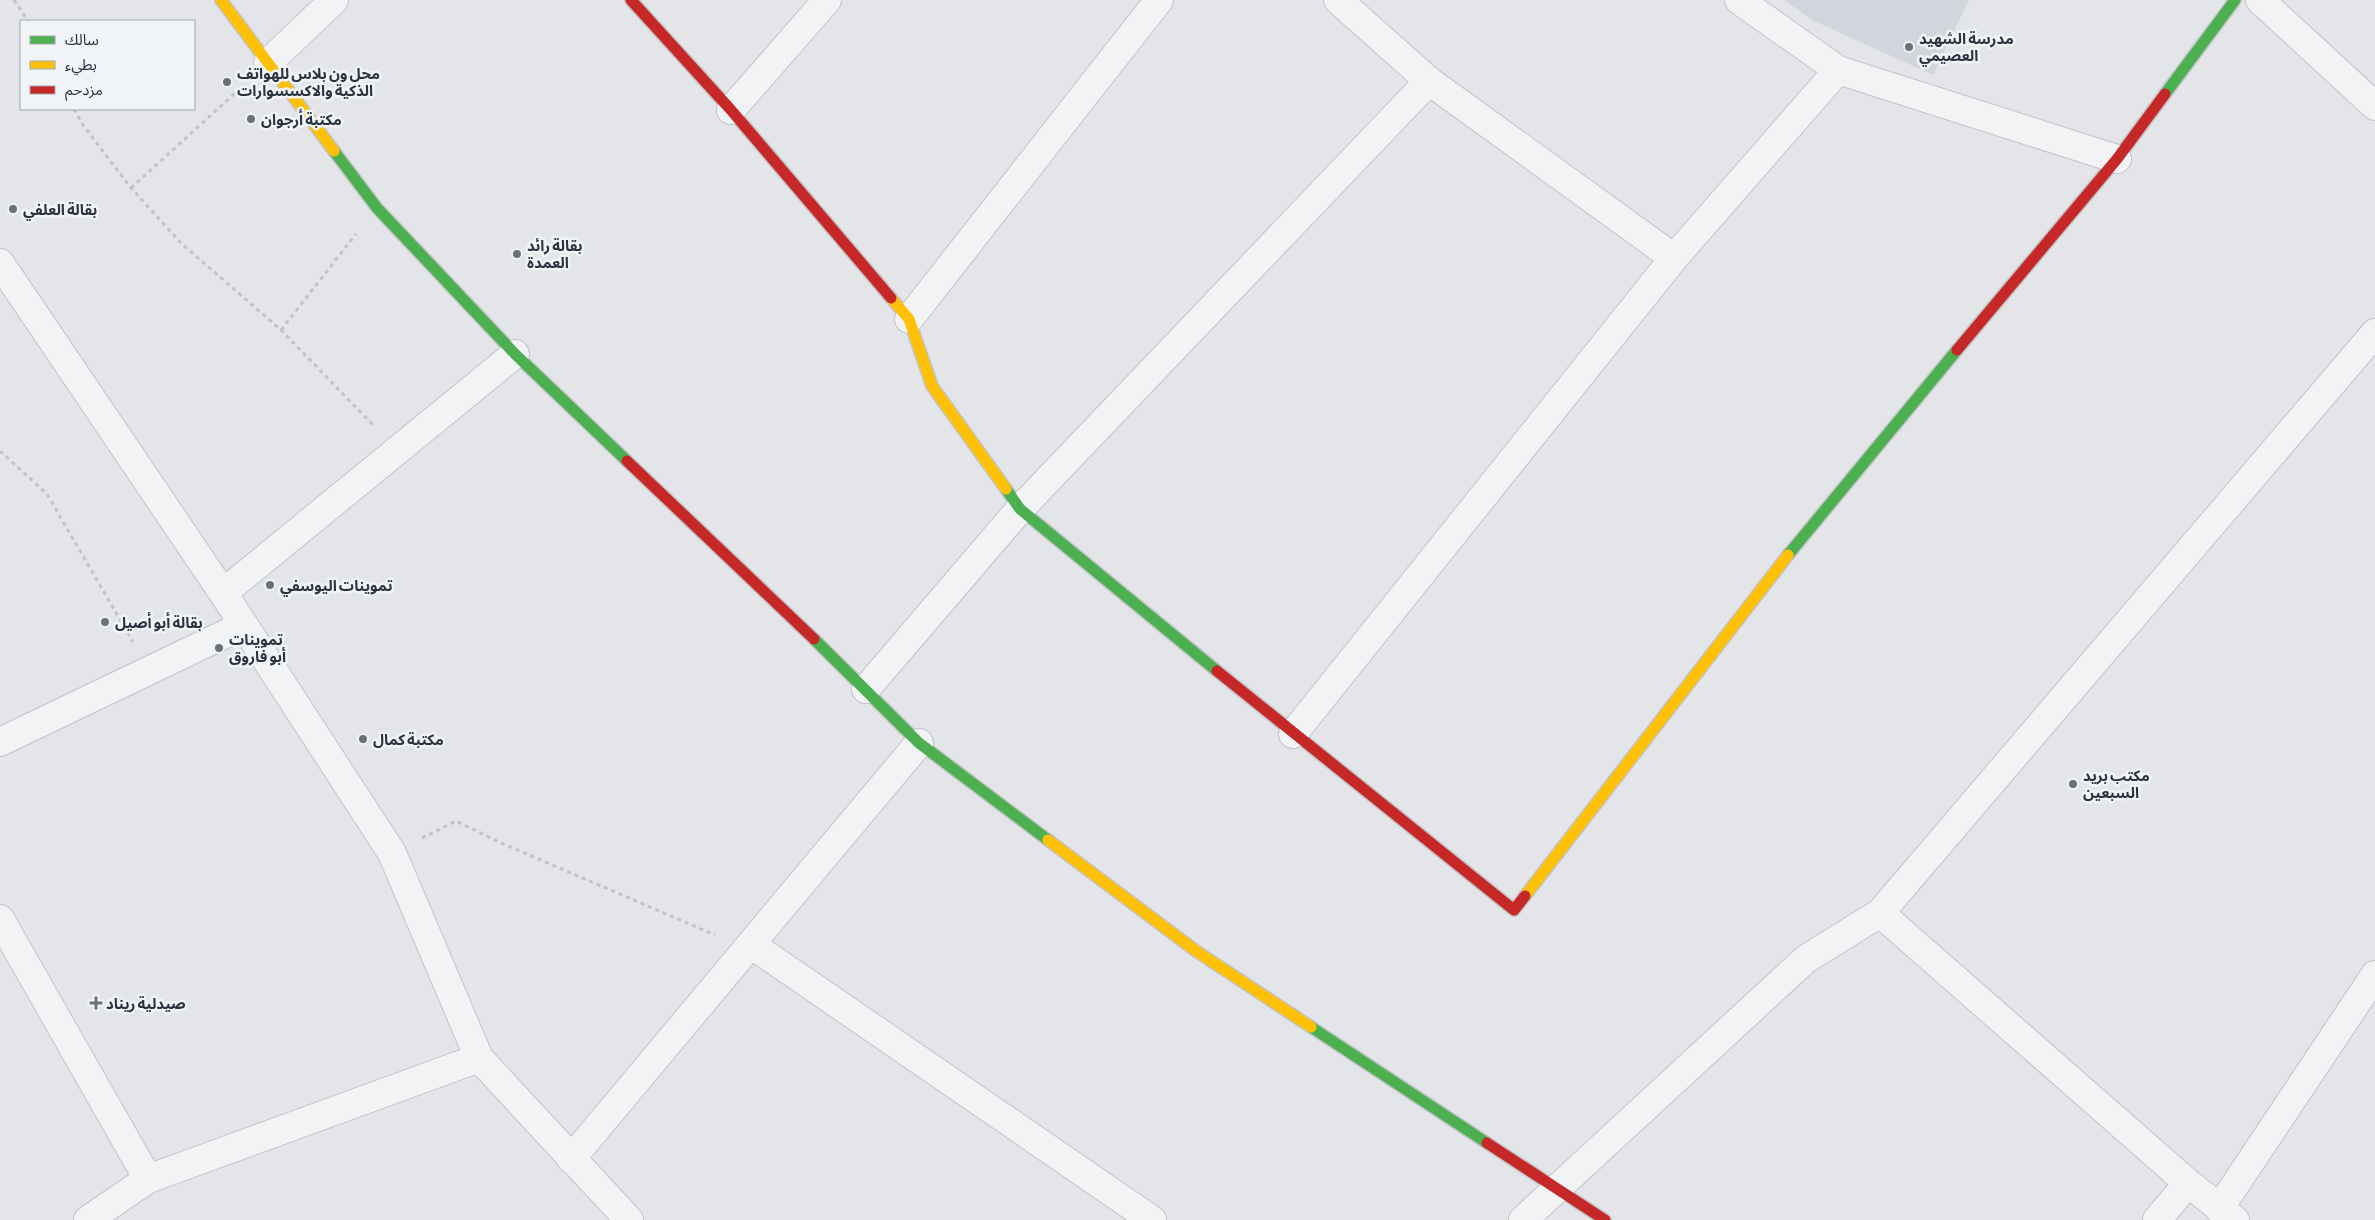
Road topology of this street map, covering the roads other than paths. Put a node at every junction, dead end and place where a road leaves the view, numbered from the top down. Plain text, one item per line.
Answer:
1 (221, 0) edge
2 (334, 0) edge
3 (631, 0) edge
4 (826, 0) edge
5 (1159, 0) edge
6 (1338, 0) edge
7 (1739, 0) edge
8 (2234, 0) edge
9 (2260, 0) edge
10 (268, 63) junction
11 (1838, 70) junction
12 (1429, 81) junction
13 (2375, 106) edge
14 (731, 110) junction
15 (2117, 159) junction
16 (1674, 258) junction
17 (0, 263) edge
18 (910, 318) junction
19 (2375, 333) edge
20 (515, 354) junction
21 (1020, 509) junction
22 (224, 593) junction
23 (244, 625) junction
24 (866, 689) junction
25 (1293, 734) junction
26 (0, 742) edge
27 (919, 743) junction
28 (1880, 913) junction
29 (0, 920) edge
30 (752, 945) junction
31 (2375, 975) edge
32 (479, 1058) junction
33 (571, 1159) junction
34 (148, 1179) junction
35 (2188, 1183) junction
36 (1558, 1189) junction
37 (2227, 1215) edge
38 (88, 1220) edge
39 (629, 1220) edge
40 (1152, 1220) edge
41 (1523, 1220) edge
42 (1606, 1220) edge
43 (2157, 1220) edge

1 - 10 street
2 - 10 street
3 - 14 street
4 - 14 street
5 - 18 street
6 - 12 street
7 - 11 street
8 - 15 street
9 - 13 street
10 - 20 street
11 - 15 street
11 - 16 street
12 - 16 street
12 - 21 street
14 - 18 street
15 - 25 street
16 - 25 street
17 - 22 street
18 - 21 street
19 - 28 street
20 - 22 street
20 - 24 street
21 - 24 street
21 - 25 street
22 - 23 street
23 - 26 street
23 - 32 street
24 - 27 street
27 - 30 street
27 - 36 street
28 - 35 street
28 - 36 street
29 - 34 street
30 - 33 street
30 - 40 street
31 - 37 street
32 - 33 street
32 - 34 street
33 - 39 street
34 - 38 street
35 - 37 street
35 - 43 street
36 - 41 street
36 - 42 street

